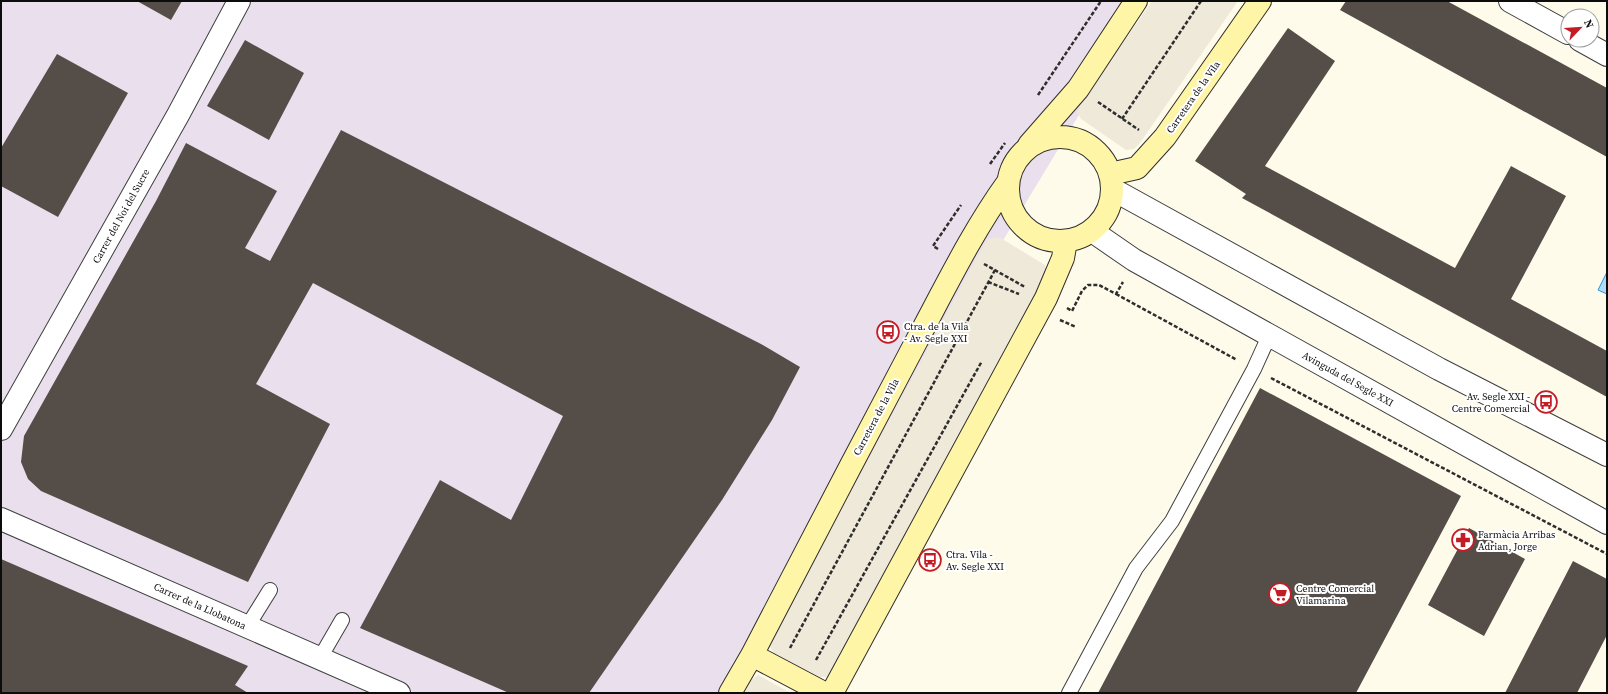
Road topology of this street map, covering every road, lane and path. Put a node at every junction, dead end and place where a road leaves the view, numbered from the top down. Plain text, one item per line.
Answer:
1 (239, 1) edge
2 (1136, 1) edge
3 (1201, 1) edge
4 (1260, 1) edge
5 (1510, 1) edge
6 (1560, 29) edge
7 (1594, 48) edge
8 (1607, 55) edge
9 (1093, 99) dead end
10 (1122, 119) junction
11 (1140, 130) dead end
12 (1024, 150) junction
13 (1111, 181) junction
14 (1008, 182) junction
15 (1092, 231) junction
16 (1066, 241) junction
17 (1123, 280) dead end
18 (988, 282) junction
19 (1031, 290) dead end
20 (1116, 294) junction
21 (1025, 298) dead end
22 (1075, 306) dead end
23 (1058, 319) dead end
24 (1076, 327) dead end
25 (1269, 336) junction
26 (984, 356) dead end
27 (1254, 369) junction
28 (1, 429) edge
29 (1607, 455) edge
30 (1, 519) edge
31 (1607, 523) edge
32 (1607, 554) edge
33 (270, 590) dead end
34 (342, 620) dead end
35 (248, 627) junction
36 (752, 656) junction
37 (320, 658) junction
38 (816, 660) dead end
39 (779, 669) junction
40 (399, 693) edge
41 (730, 693) edge
42 (824, 693) edge
43 (832, 693) edge
44 (1069, 693) edge

1 - 28 street, Carrer del Noi del Sucre
2 - 12 street
3 - 10 path
4 - 13 street, Carretera de la Vila
5 - 6 street
7 - 8 street
9 - 10 path
10 - 11 path
12 - 13 street
12 - 14 street
13 - 15 street
13 - 29 street
14 - 16 street
14 - 36 street, Carretera de la Vila
15 - 16 street
15 - 25 street, Avinguda del Segle XXI
16 - 43 street
17 - 20 path
18 - 19 path
18 - 21 path
18 - 39 path
20 - 22 path
20 - 27 path
23 - 24 path
25 - 27 lane
25 - 31 street, Avinguda del Segle XXI
26 - 38 path
27 - 32 path
27 - 44 lane
30 - 35 street, Carrer de la Llobatona
33 - 35 lane
34 - 37 lane
35 - 37 street, Carrer de la Llobatona
36 - 39 street
36 - 41 street, Carretera de la Vila
37 - 40 street, Carrer de la Llobatona
39 - 42 street

